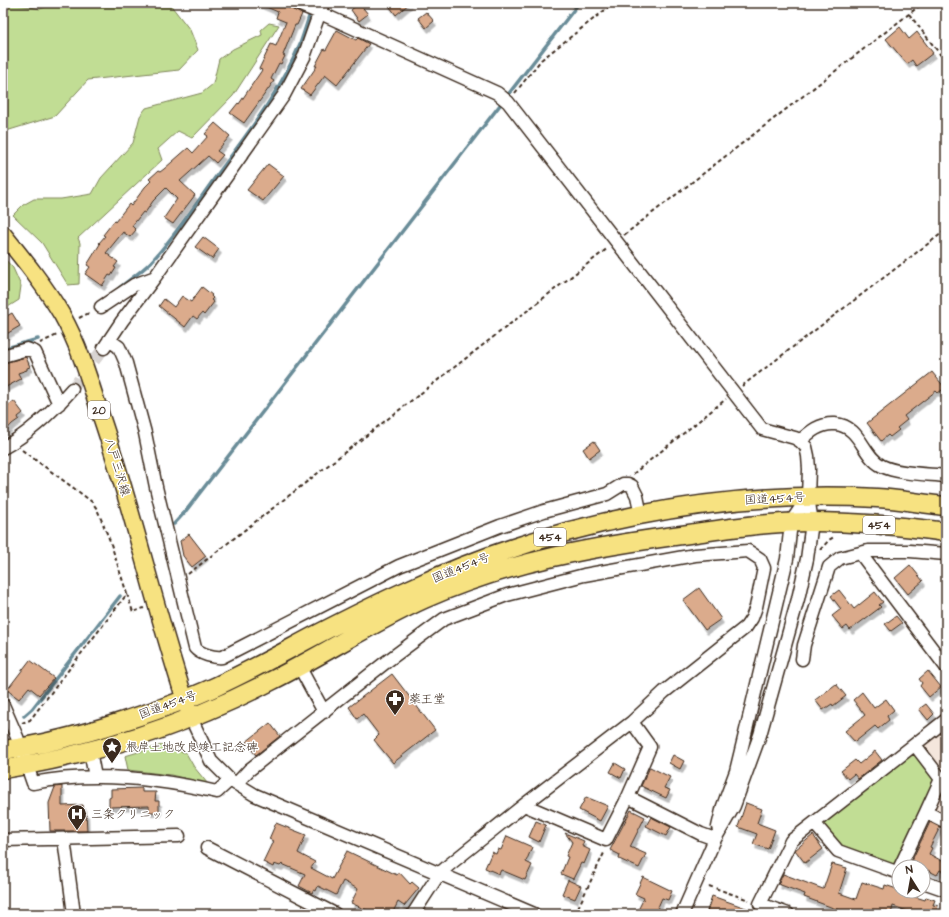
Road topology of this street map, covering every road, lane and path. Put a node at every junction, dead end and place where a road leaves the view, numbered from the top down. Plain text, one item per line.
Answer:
1 (295, 3) edge
2 (614, 3) edge
3 (923, 3) edge
4 (322, 8) edge
5 (909, 14) junction
6 (946, 62) edge
7 (508, 102) junction
8 (946, 230) edge
9 (3, 234) edge
10 (615, 242) junction
11 (155, 277) junction
12 (101, 307) joint
13 (77, 319) dead end
14 (57, 335) dead end
15 (27, 349) junction
16 (3, 356) edge
17 (72, 388) tunnel mouth
18 (734, 393) junction
19 (59, 404) junction
20 (800, 441) junction
21 (7, 445) edge
22 (946, 476) edge
23 (623, 484) junction
24 (808, 497) junction
25 (946, 506) edge
26 (641, 515) junction
27 (791, 522) junction
28 (812, 522) junction
29 (946, 532) edge
30 (860, 553) junction
31 (946, 554) edge
32 (178, 582) junction
33 (127, 594) junction
34 (144, 608) dead end
35 (802, 659) dead end
36 (299, 666) junction
37 (946, 667) edge
38 (185, 700) junction
39 (3, 706) edge
40 (324, 712) junction
41 (191, 718) junction
42 (946, 720) edge
43 (632, 722) junction
44 (13, 728) junction
45 (914, 745) junction
46 (21, 748) junction
47 (3, 750) edge
48 (90, 751) junction
49 (27, 765) junction
50 (3, 769) edge
51 (95, 778) junction
52 (233, 782) junction
53 (628, 797) junction
54 (524, 805) junction
55 (926, 812) junction
56 (946, 822) edge
57 (814, 823) junction
58 (179, 836) dead end
59 (64, 839) junction
60 (3, 840) edge
61 (606, 840) junction
62 (715, 840) junction
63 (207, 848) dead end
64 (904, 859) edge
65 (891, 868) edge
66 (439, 874) junction
67 (931, 885) edge
68 (709, 886) dead end
69 (946, 890) edge
70 (760, 904) junction
71 (321, 911) edge
72 (74, 914) edge
73 (335, 914) edge
74 (413, 914) edge
75 (534, 914) edge
76 (575, 914) edge
77 (682, 914) edge
78 (788, 914) edge

1 - 4 street
2 - 7 path
3 - 5 path
4 - 7 street
4 - 11 street
5 - 6 path
5 - 10 path
7 - 10 street
8 - 18 path
9 - 38 main road, 八戸三沢線 / 20
10 - 18 street
10 - 32 path
11 - 12 street
11 - 32 street
12 - 13 path
14 - 15 path
15 - 16 street
15 - 19 street
17 - 19 street
18 - 20 street
18 - 23 path
19 - 21 street
20 - 22 street
20 - 24 street
21 - 33 path
23 - 26 street
23 - 32 street
24 - 25 highway, 国道454号 / 454
24 - 26 highway, 国道454号 / 454
24 - 27 street
24 - 28 street
26 - 38 highway, 国道454号 / 454
27 - 28 highway, 国道454号 / 454
27 - 36 highway, 国道454号 / 454
27 - 62 street
28 - 29 highway, 国道454号 / 454
28 - 62 street
30 - 31 street
30 - 35 street
30 - 37 street
33 - 34 path
33 - 44 path
36 - 40 street
36 - 41 highway, 国道454号 / 454
38 - 41 main road, 八戸三沢線 / 20
38 - 46 highway, 国道454号 / 454
39 - 44 street
40 - 43 street
40 - 52 street
41 - 48 highway, 国道454号 / 454
41 - 52 street
42 - 45 street
43 - 53 street
43 - 54 street
44 - 46 street
45 - 55 street
45 - 57 street
46 - 47 highway, 国道454号 / 454
46 - 49 street
48 - 49 highway, 国道454号 / 454
48 - 51 street
49 - 50 highway, 国道454号 / 454
49 - 51 street
51 - 52 street
52 - 66 street
53 - 61 street
53 - 62 street
54 - 61 street
54 - 66 street
55 - 56 street
55 - 64 street
57 - 65 street
57 - 70 street
58 - 59 street
59 - 60 street
59 - 72 street
61 - 76 path
62 - 77 street
63 - 71 street
66 - 74 street
66 - 75 street
67 - 69 street
68 - 70 path
70 - 78 street
71 - 73 street

